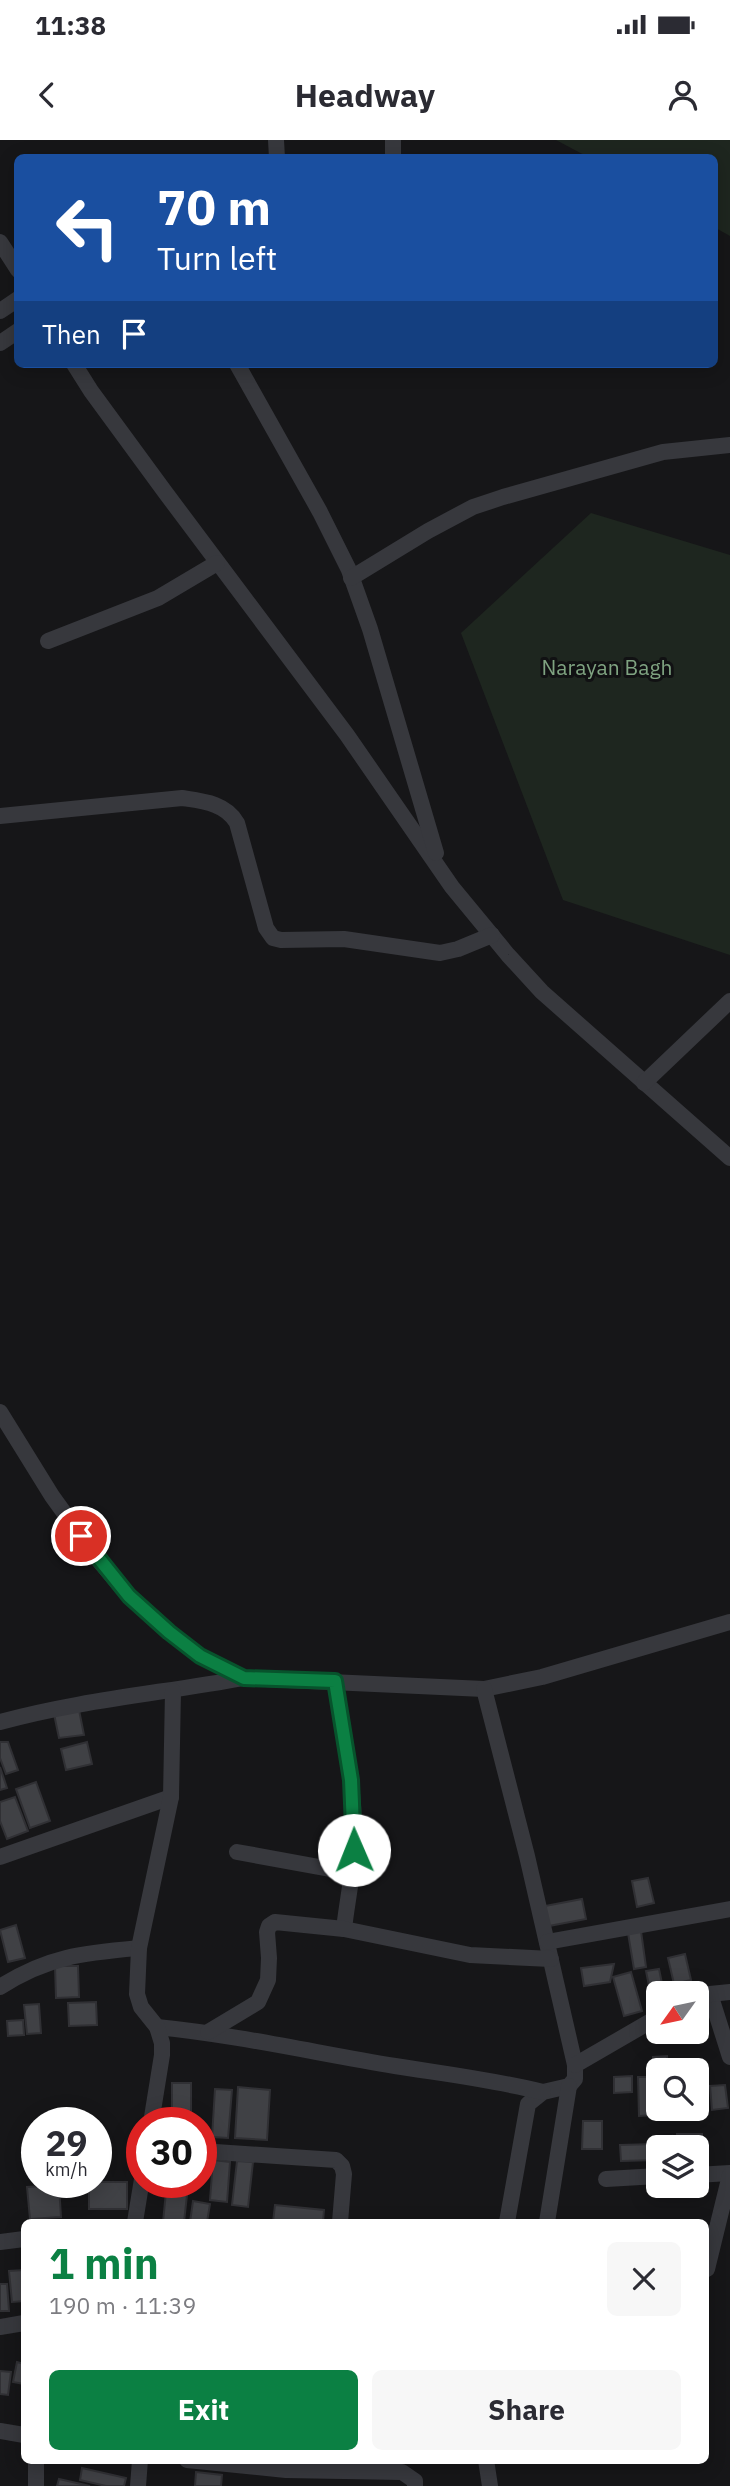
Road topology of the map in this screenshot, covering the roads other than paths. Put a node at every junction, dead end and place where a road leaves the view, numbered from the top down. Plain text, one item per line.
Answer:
1 (0, 242) edge
2 (14, 264) edge
3 (77, 368) edge
4 (239, 368) edge
5 (730, 445) edge
6 (217, 563) junction
7 (351, 578) junction
8 (48, 640) dead end
9 (0, 816) edge
10 (440, 869) junction
11 (492, 935) junction
12 (730, 1001) edge
13 (644, 1083) junction
14 (730, 1157) edge
15 (0, 1412) edge
16 (730, 1622) edge
17 (244, 1678) junction
18 (335, 1681) junction
19 (484, 1689) junction
20 (173, 1691) junction
21 (0, 1722) edge
22 (171, 1797) junction
23 (237, 1852) dead end
24 (0, 1857) edge
25 (352, 1873) junction
26 (730, 1909) edge
27 (344, 1929) junction
28 (547, 1942) junction
29 (139, 1948) junction
30 (551, 1959) junction
31 (0, 1987) edge
32 (730, 1992) edge
33 (709, 1995) edge
34 (709, 2010) edge
35 (646, 2024) edge
36 (157, 2027) junction
37 (208, 2032) junction
38 (730, 2057) edge
39 (575, 2065) junction
40 (569, 2087) junction
41 (542, 2092) junction
42 (154, 2107) edge
43 (217, 2152) edge
44 (730, 2174) edge
45 (709, 2175) edge
46 (646, 2177) edge
47 (606, 2179) dead end
48 (139, 2198) edge
49 (135, 2219) edge
50 (340, 2219) edge
51 (508, 2219) edge
52 (547, 2219) edge
53 (21, 2239) edge
54 (0, 2242) edge
55 (709, 2261) edge
56 (21, 2324) edge
57 (0, 2327) edge
58 (0, 2431) edge
59 (21, 2434) edge
60 (36, 2464) edge
61 (140, 2464) edge
62 (266, 2464) edge
63 (487, 2464) edge
64 (286, 2465) edge
65 (36, 2486) edge
66 (138, 2486) edge
67 (415, 2486) edge
68 (490, 2486) edge

1 - 2 street
3 - 6 street
4 - 7 street
5 - 7 street
6 - 8 street
6 - 10 street
7 - 10 street
9 - 11 street
10 - 11 street
11 - 13 street
12 - 13 street
13 - 14 street
15 - 17 street
16 - 19 street
17 - 18 street
17 - 20 street
18 - 19 street
18 - 25 street
19 - 28 street
20 - 21 street
20 - 22 street
22 - 24 street
22 - 29 street
23 - 25 street
25 - 27 street
26 - 28 street
27 - 30 street
27 - 37 street
28 - 30 street
29 - 31 street
29 - 36 street
30 - 39 street
32 - 33 street
34 - 38 street
35 - 39 street
36 - 37 street
36 - 42 street
37 - 41 street
39 - 40 street
40 - 41 street
40 - 52 street
41 - 51 street
43 - 50 street
44 - 45 street
44 - 55 street
46 - 47 street
48 - 49 street
53 - 54 street
56 - 57 street
58 - 59 street
60 - 65 street
61 - 66 street
62 - 64 street
63 - 68 street
64 - 67 street

